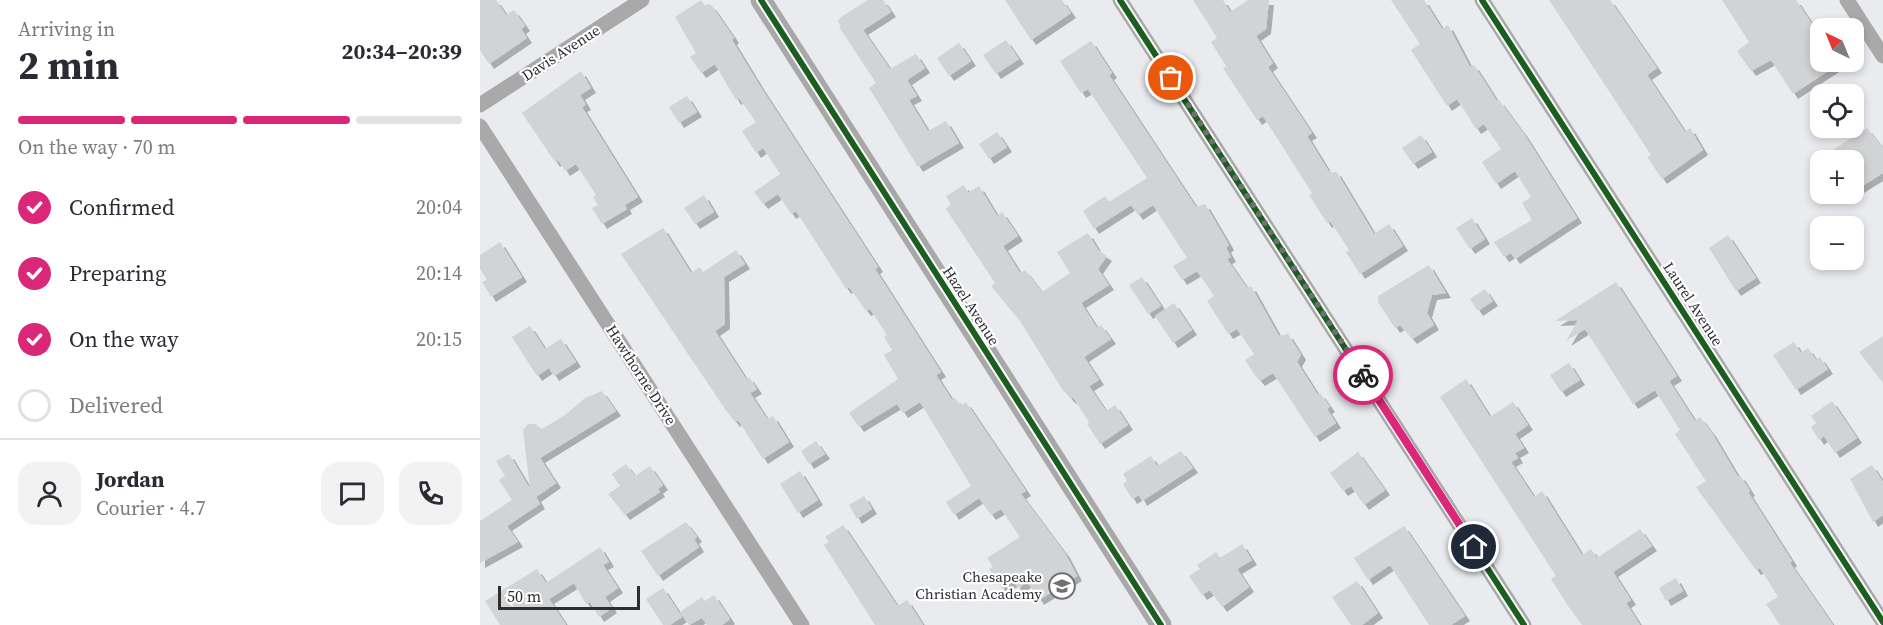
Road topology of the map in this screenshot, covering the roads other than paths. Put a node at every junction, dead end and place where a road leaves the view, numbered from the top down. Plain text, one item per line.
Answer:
1 (642, 0) edge
2 (761, 0) edge
3 (1120, 0) edge
4 (1482, 0) edge
5 (1847, 0) edge
6 (1883, 56) edge
7 (480, 105) edge
8 (480, 126) edge
9 (1883, 622) edge
10 (802, 625) edge
11 (1161, 625) edge
12 (1524, 625) edge

1 - 7 street, Davis Avenue
2 - 11 street, Hazel Avenue
3 - 12 street
4 - 9 street, Laurel Avenue
5 - 6 street
8 - 10 street, Hawthorne Drive

